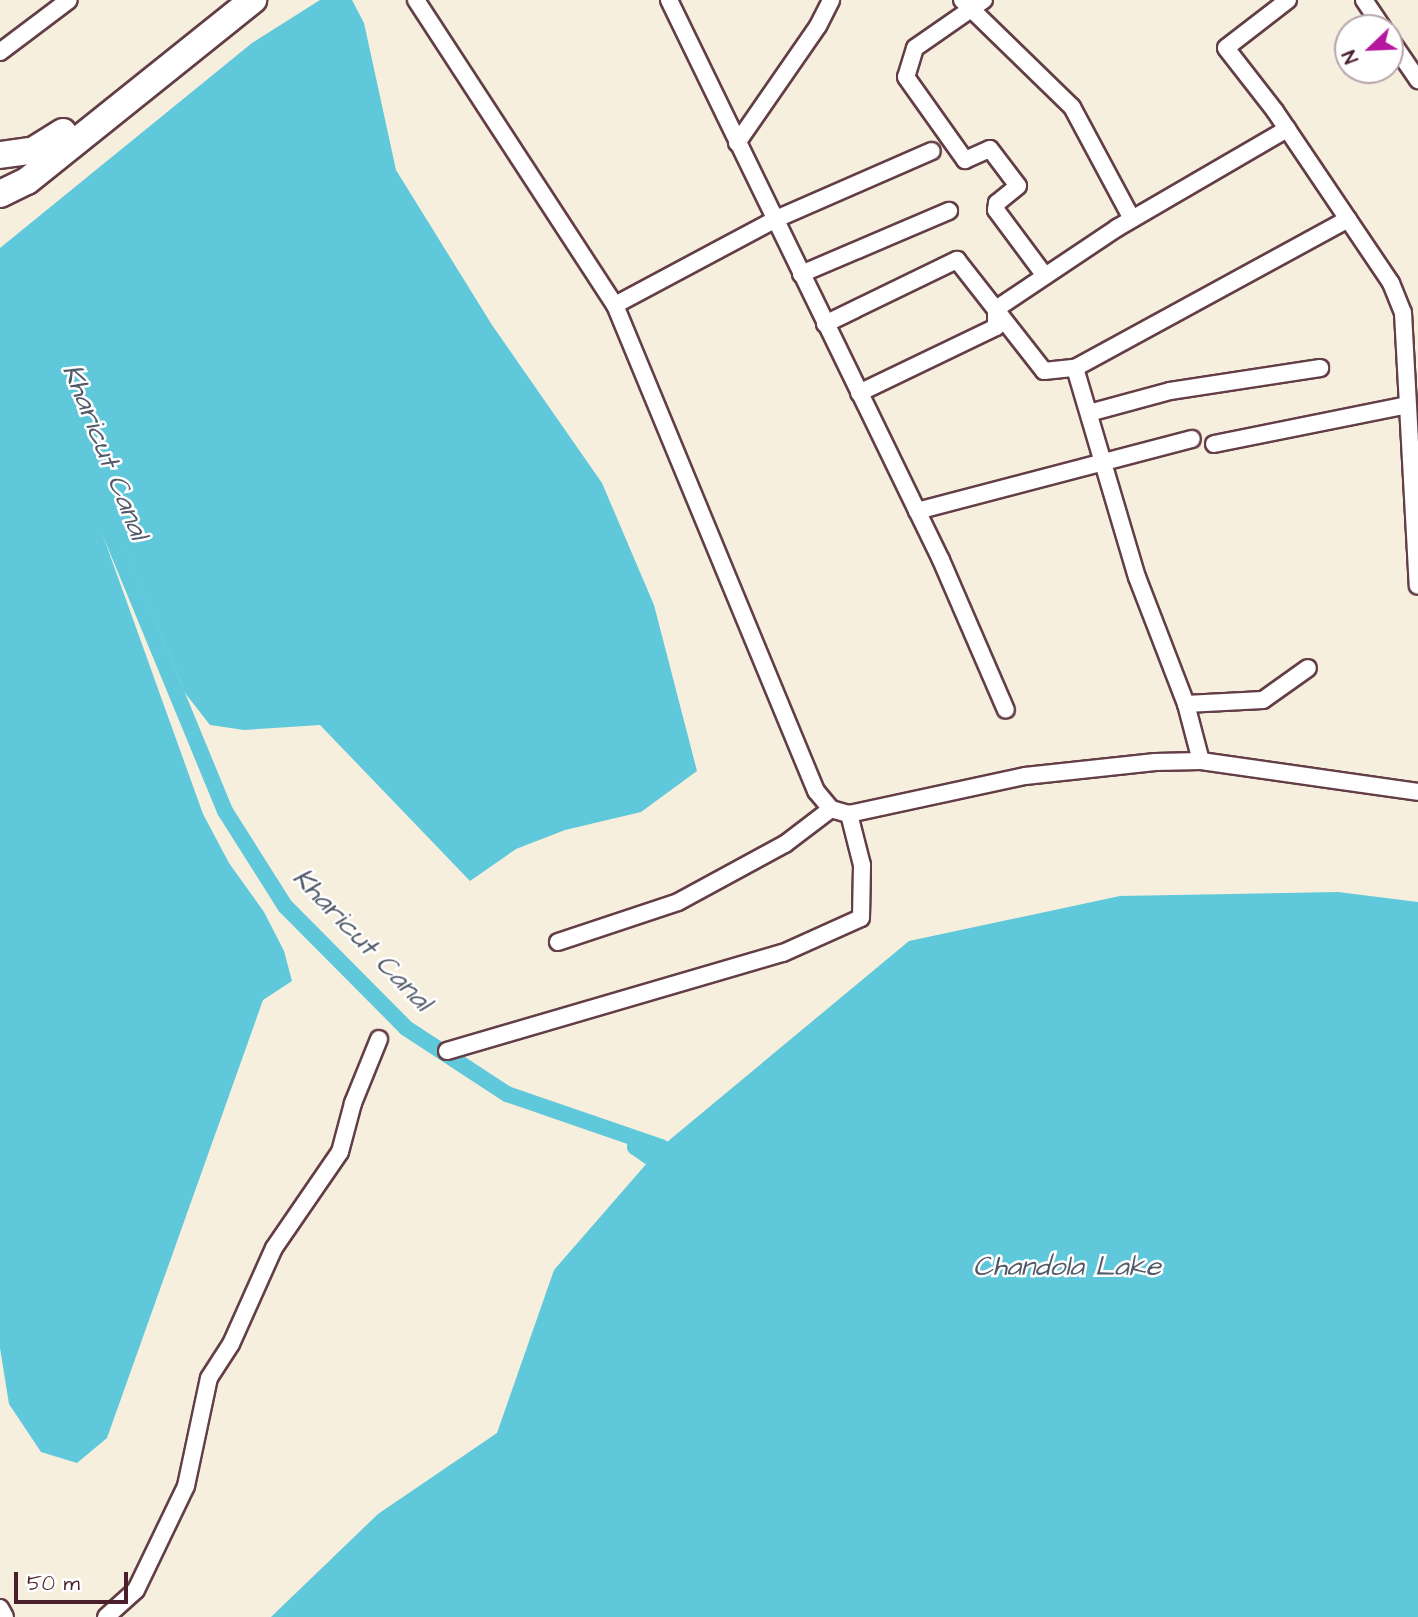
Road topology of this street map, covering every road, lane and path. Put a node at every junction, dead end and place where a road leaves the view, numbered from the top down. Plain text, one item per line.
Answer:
1 (69, 0) edge
2 (230, 0) edge
3 (253, 0) edge
4 (416, 0) edge
5 (831, 0) edge
6 (984, 0) edge
7 (676, 2) edge
8 (1277, 2) edge
9 (967, 6) edge
10 (0, 52) edge
11 (1404, 59) edge
12 (1418, 80) edge
13 (1287, 129) junction
14 (737, 142) junction
15 (932, 151) dead end
16 (0, 155) edge
17 (0, 194) edge
18 (949, 211) dead end
19 (1132, 219) junction
20 (1348, 219) junction
21 (774, 220) junction
22 (801, 274) junction
23 (1045, 276) junction
24 (615, 305) junction
25 (996, 309) junction
26 (825, 324) junction
27 (1075, 368) junction
28 (1320, 368) dead end
29 (859, 393) junction
30 (1407, 405) junction
31 (1088, 413) junction
32 (1192, 439) dead end
33 (1214, 444) dead end
34 (1104, 464) junction
35 (917, 511) junction
36 (1418, 577) edge
37 (1418, 586) edge
38 (1308, 668) dead end
39 (1185, 704) junction
40 (1006, 710) dead end
41 (1201, 761) junction
42 (1418, 792) edge
43 (831, 809) junction
44 (849, 814) junction
45 (558, 942) dead end
46 (379, 1039) dead end
47 (447, 1051) dead end
48 (0, 1608) edge
49 (5, 1617) edge
50 (106, 1617) edge

1 - 10 street
2 - 16 main road
3 - 17 main road
4 - 24 street
5 - 14 street
6 - 9 street
7 - 14 street
8 - 13 street
9 - 19 street
9 - 23 street
11 - 12 street
13 - 19 street
13 - 20 street
14 - 21 street
15 - 21 street
18 - 22 street
19 - 23 street
20 - 27 street
20 - 30 street
21 - 22 street
21 - 24 street
22 - 26 street
23 - 25 street
24 - 43 street
25 - 26 street
25 - 27 street
25 - 29 street
26 - 29 street
27 - 31 street
28 - 31 street
29 - 35 street
30 - 33 street
30 - 36 street
31 - 34 street
32 - 34 street
34 - 35 street
34 - 39 street
35 - 40 street
36 - 37 street
38 - 39 street
39 - 41 street
41 - 42 street
41 - 44 street
43 - 44 street
43 - 45 street
44 - 47 street
46 - 50 street
48 - 49 street

